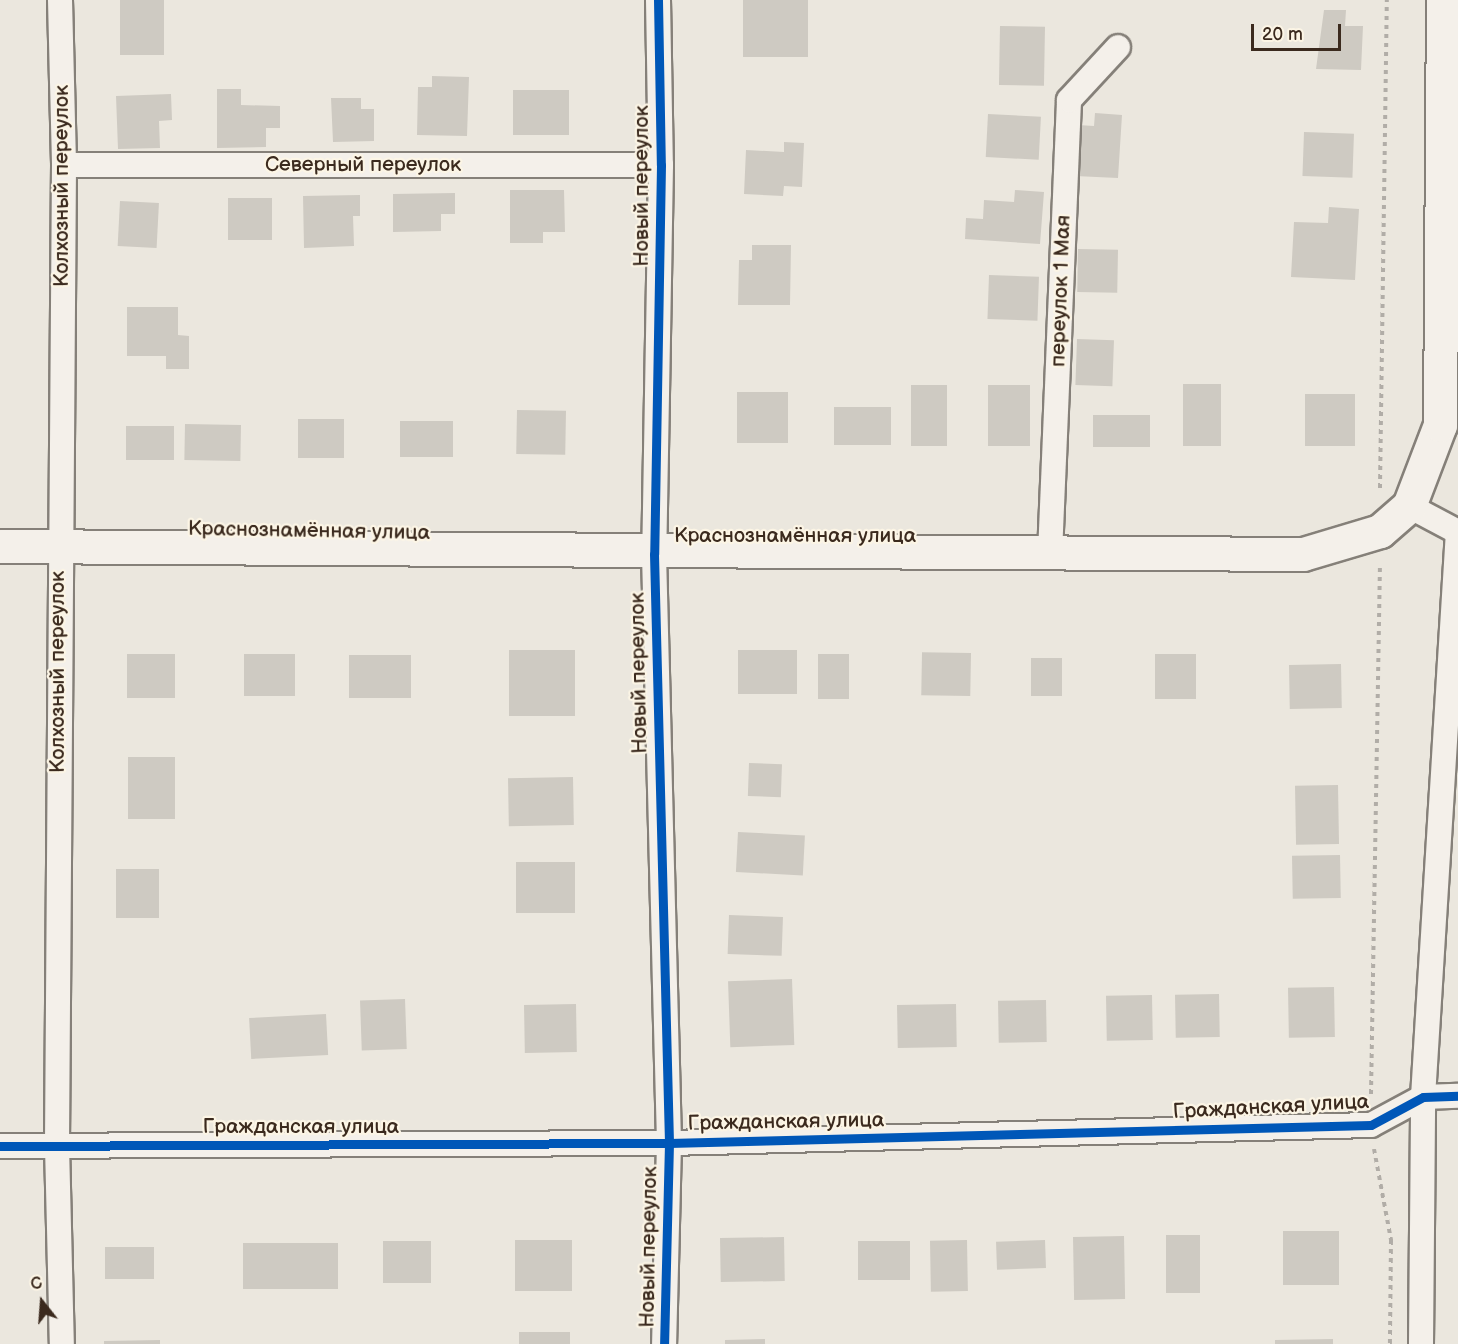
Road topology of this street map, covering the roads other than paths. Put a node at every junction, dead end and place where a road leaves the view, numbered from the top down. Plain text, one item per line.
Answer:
1 (60, 0) edge
2 (658, 0) edge
3 (1443, 0) edge
4 (1118, 47) dead end
5 (64, 165) junction
6 (662, 165) junction
7 (1409, 506) junction
8 (1458, 532) edge
9 (0, 546) edge
10 (58, 546) junction
11 (654, 554) junction
12 (1050, 554) junction
13 (1423, 1096) junction
14 (1458, 1096) edge
15 (669, 1143) junction
16 (0, 1146) edge
17 (57, 1146) junction
18 (62, 1344) edge
19 (664, 1344) edge
20 (1421, 1344) edge

1 - 5 street, Колхозный переулок
2 - 6 street, Новый переулок
3 - 7 main road
4 - 12 street, переулок 1 Мая
5 - 6 street, Северный переулок
5 - 10 street, Колхозный переулок
6 - 11 street, Новый переулок
7 - 8 street
7 - 12 main road, Краснознамённая улица
8 - 13 street
9 - 10 main road, Краснознамённая улица
10 - 11 main road, Краснознамённая улица
10 - 17 street, Колхозный переулок
11 - 12 main road, Краснознамённая улица
11 - 15 street, Новый переулок
13 - 14 street, Гражданская улица
13 - 15 street, Гражданская улица
13 - 20 street
15 - 17 street, Гражданская улица
15 - 19 street, Новый переулок
16 - 17 street, Гражданская улица
17 - 18 street, Колхозный переулок

